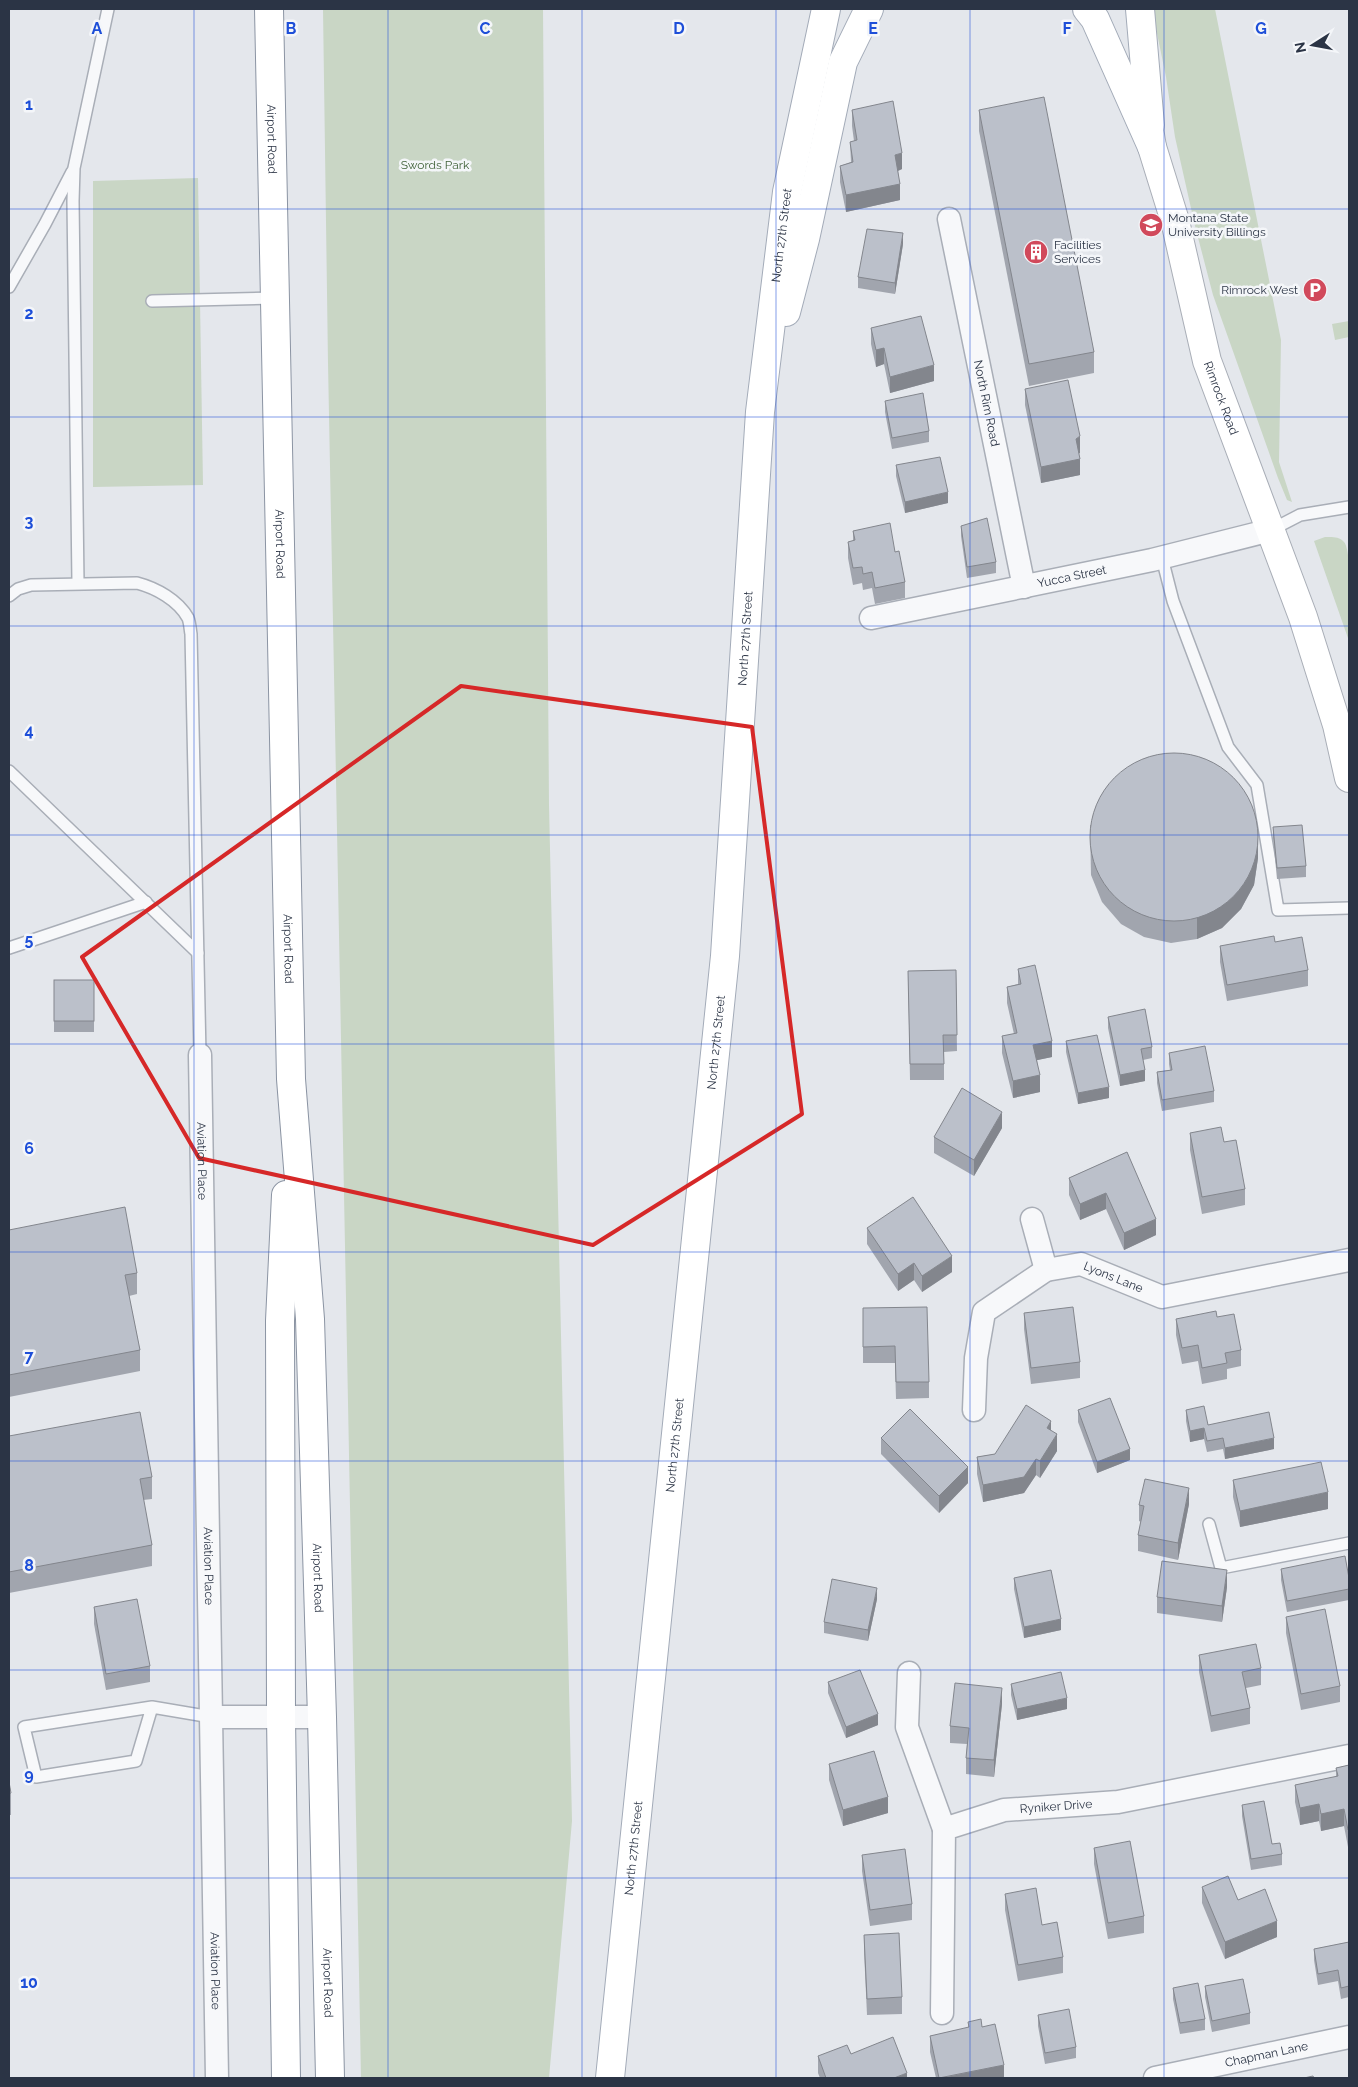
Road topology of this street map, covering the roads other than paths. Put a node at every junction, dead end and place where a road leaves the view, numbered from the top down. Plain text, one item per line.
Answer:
1 (108, 9) edge
2 (269, 9) edge
3 (826, 9) edge
4 (869, 9) edge
5 (1087, 9) edge
6 (1128, 9) edge
7 (1140, 9) edge
8 (1152, 146) junction
9 (74, 168) junction
10 (948, 219) dead end
11 (9, 286) edge
12 (275, 298) junction
13 (152, 301) dead end
14 (760, 412) junction
15 (1349, 507) edge
16 (1271, 530) junction
17 (1162, 558) junction
18 (78, 583) junction
19 (1024, 586) junction
20 (9, 596) edge
21 (871, 618) dead end
22 (1343, 724) edge
23 (9, 771) edge
24 (1349, 778) edge
25 (146, 902) junction
26 (1349, 908) edge
27 (9, 948) edge
28 (198, 953) junction
29 (200, 1055) joint
30 (291, 1079) junction
31 (1032, 1219) dead end
32 (1349, 1260) edge
33 (1046, 1270) junction
34 (974, 1410) dead end
35 (1209, 1524) dead end
36 (1349, 1543) edge
37 (909, 1673) dead end
38 (152, 1707) junction
39 (281, 1716) junction
40 (211, 1717) junction
41 (322, 1717) junction
42 (1349, 1756) edge
43 (944, 1829) junction
44 (942, 2013) dead end
45 (1349, 2037) edge
46 (217, 2078) edge
47 (286, 2078) edge
48 (330, 2078) edge
49 (610, 2078) edge
50 (1155, 2078) edge

1 - 9 lane
2 - 12 main road, Airport Road
3 - 14 main road, North 27th Street
4 - 14 main road
5 - 8 main road
6 - 8 main road, Rimrock Road
7 - 8 main road
8 - 16 main road, Rimrock Road
9 - 11 lane
9 - 18 lane
10 - 19 street, North Rim Road
12 - 13 lane
12 - 30 main road, Airport Road
14 - 49 main road, North 27th Street
15 - 16 lane
16 - 17 street, Yucca Street
16 - 22 main road, Rimrock Road
17 - 19 street, Yucca Street
17 - 26 lane
18 - 20 lane
18 - 28 lane
19 - 21 street, Yucca Street
22 - 24 main road, Rimrock Road
23 - 25 lane
25 - 27 lane
25 - 28 lane
28 - 29 lane
29 - 40 street, Aviation Place
30 - 39 main road, Airport Road
30 - 41 main road, Airport Road
31 - 33 street
32 - 33 street, Lyons Lane
33 - 34 street, Lyons Lane
35 - 36 lane
37 - 43 street
38 - 38 lane
38 - 40 lane
39 - 40 street
39 - 41 street
39 - 47 main road, Airport Road
40 - 46 street, Aviation Place
41 - 48 main road, Airport Road
42 - 43 street, Ryniker Drive
43 - 44 street
45 - 50 street, Chapman Lane

